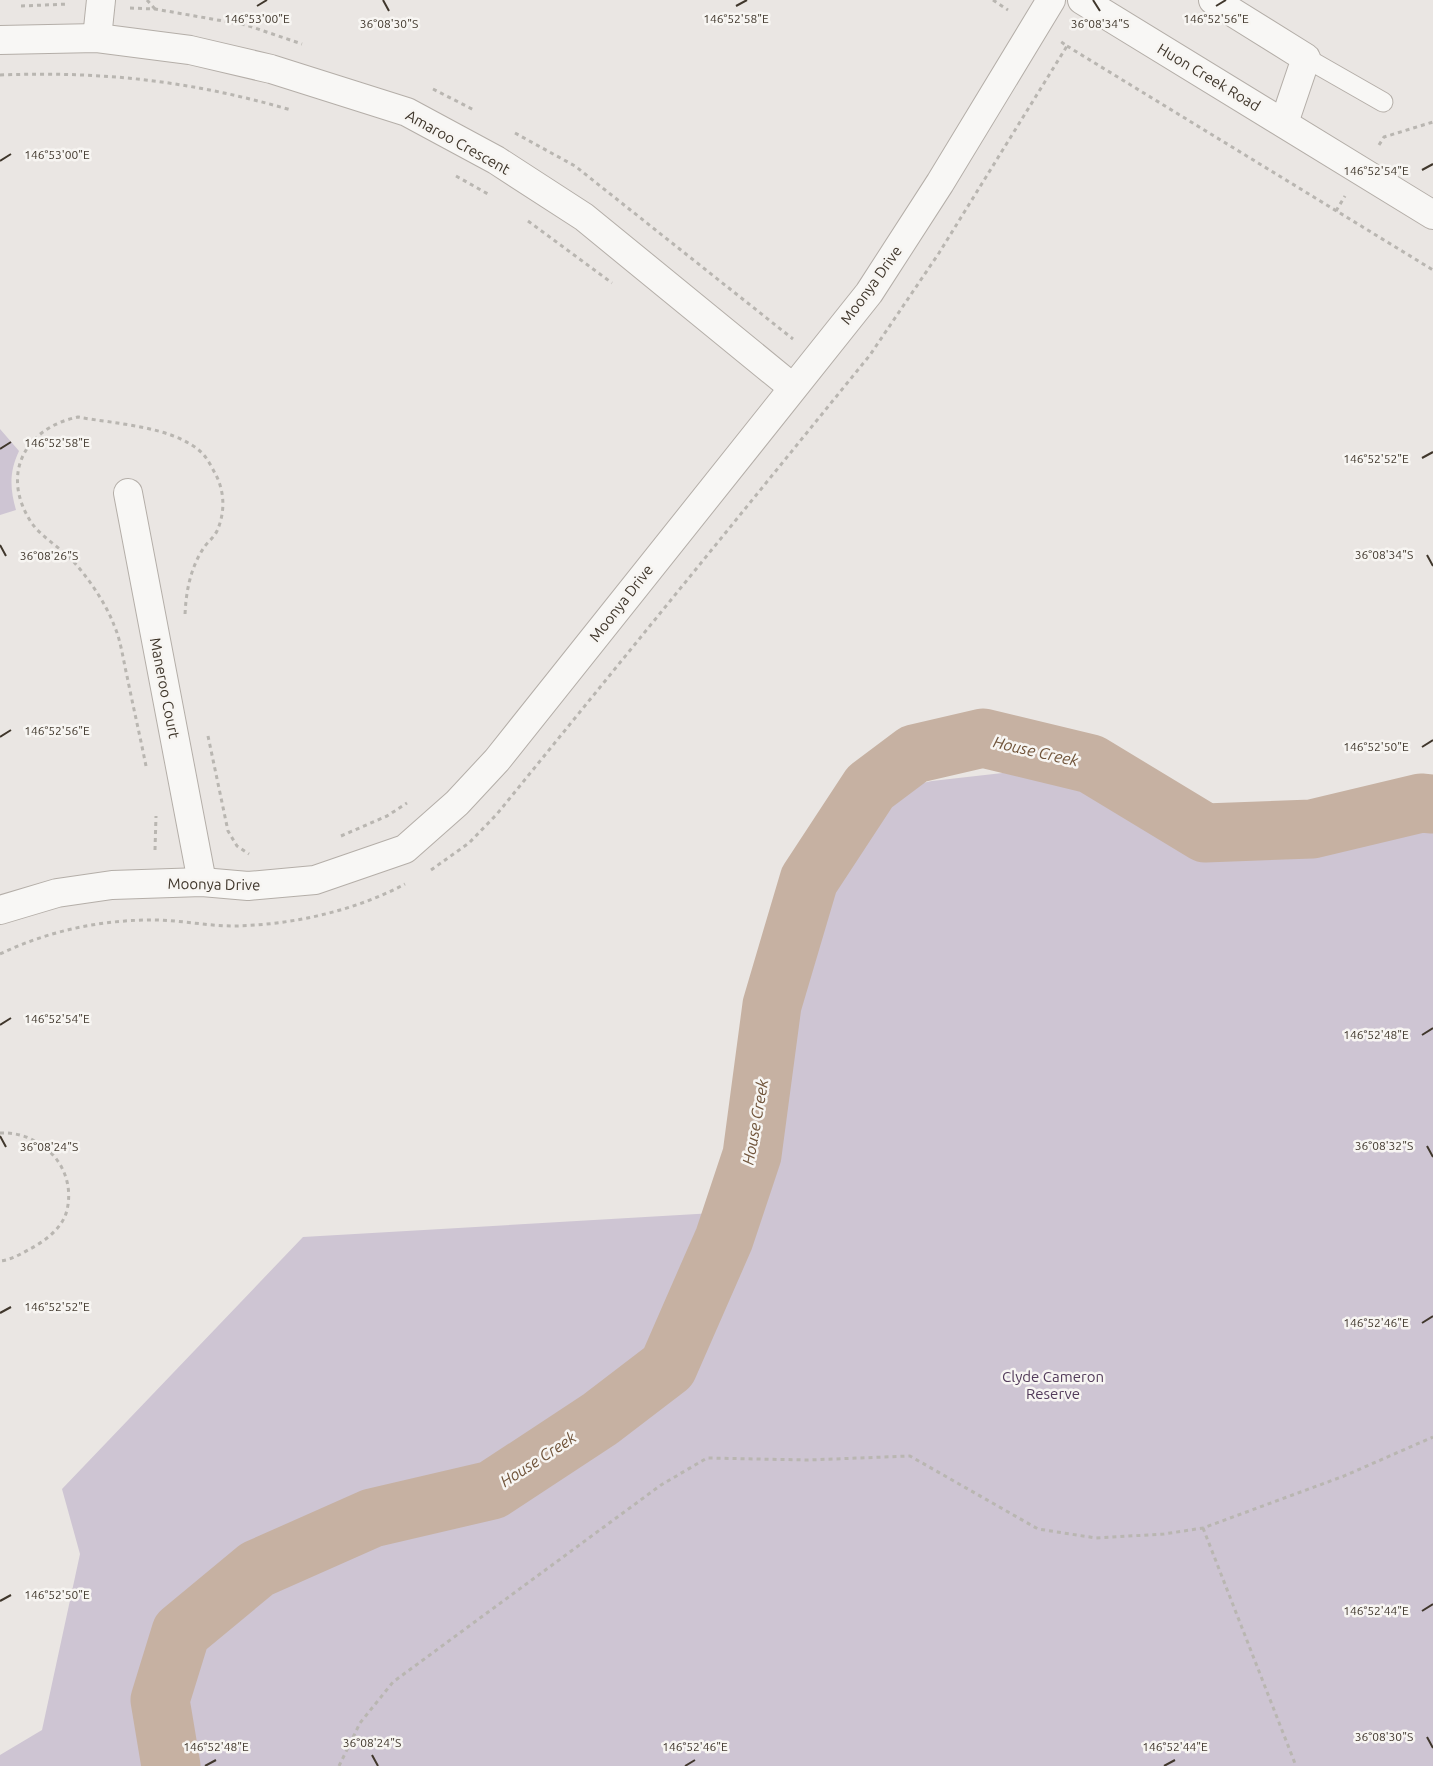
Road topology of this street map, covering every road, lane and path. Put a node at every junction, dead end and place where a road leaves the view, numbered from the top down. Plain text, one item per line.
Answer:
1 (57, 0) edge
2 (147, 0) edge
3 (992, 0) edge
4 (1051, 0) edge
5 (1082, 0) edge
6 (1213, 0) edge
7 (53, 3) junction
8 (101, 3) edge
9 (18, 6) dead end
10 (155, 9) junction
11 (1003, 18) dead end
12 (97, 38) junction
13 (0, 40) edge
14 (310, 46) dead end
15 (1067, 46) dead end
16 (1306, 58) junction
17 (0, 75) edge
18 (429, 87) dead end
19 (1383, 102) dead end
20 (299, 113) dead end
21 (481, 114) dead end
22 (1284, 123) junction
23 (506, 128) dead end
24 (454, 175) dead end
25 (496, 199) dead end
26 (1433, 215) edge
27 (521, 216) dead end
28 (1433, 270) edge
29 (617, 287) dead end
30 (797, 333) dead end
31 (792, 387) junction
32 (128, 493) dead end
33 (414, 799) dead end
34 (336, 838) dead end
35 (146, 851) dead end
36 (196, 853) junction
37 (259, 854) dead end
38 (202, 882) junction
39 (0, 910) edge
40 (0, 1133) edge
41 (0, 1261) edge
42 (1433, 1437) edge
43 (1203, 1528) junction
44 (339, 1766) edge
45 (1296, 1766) edge

1 - 7 path
2 - 10 path
3 - 11 path
4 - 31 street, Moonya Drive
5 - 22 street, Huon Creek Road
6 - 16 street
7 - 8 path
7 - 9 path
8 - 10 path
8 - 12 street
10 - 14 path
12 - 13 street, Amaroo Crescent
12 - 31 street, Amaroo Crescent
15 - 28 path
16 - 19 lane
16 - 22 street
17 - 20 path
18 - 21 path
22 - 26 street, Huon Creek Road
23 - 30 path
24 - 25 path
27 - 29 path
31 - 38 street, Moonya Drive
32 - 36 street, Maneroo Court
33 - 34 path
35 - 36 path
36 - 37 path
36 - 38 street, Maneroo Court
38 - 39 street, Moonya Drive
40 - 41 path
42 - 43 path
43 - 44 path
43 - 45 path

